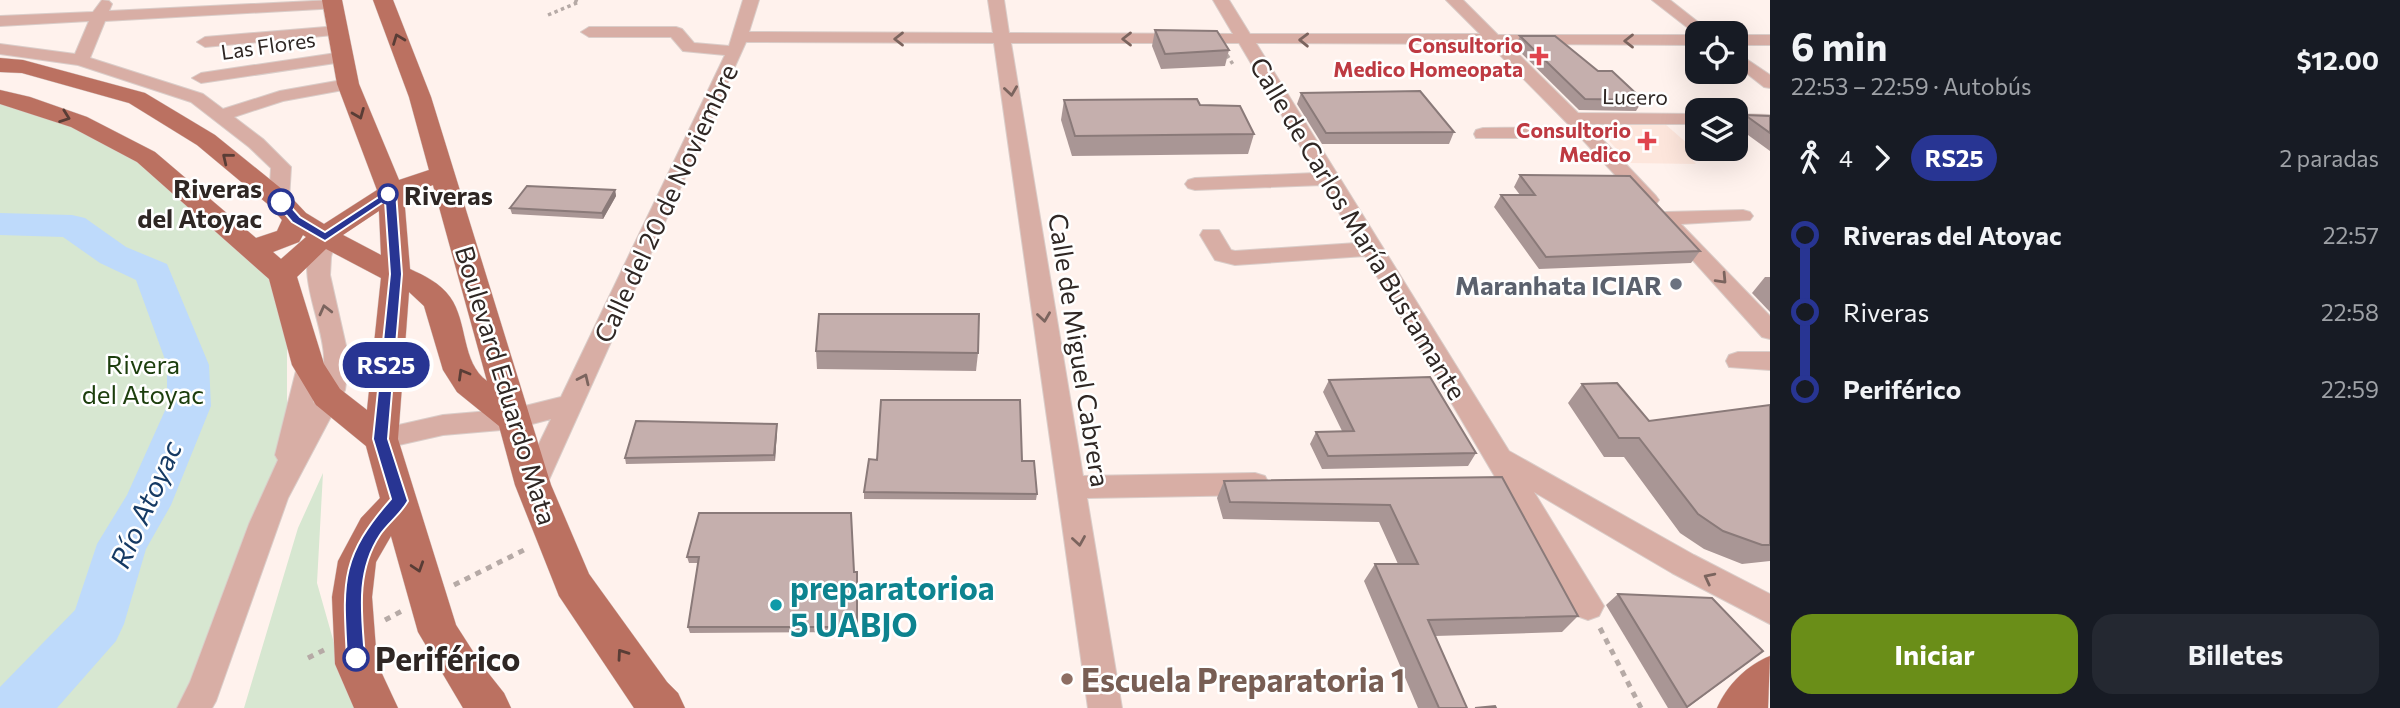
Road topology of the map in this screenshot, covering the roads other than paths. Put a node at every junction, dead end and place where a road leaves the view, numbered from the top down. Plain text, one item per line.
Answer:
1 (383, 0) edge
2 (751, 0) edge
3 (996, 0) edge
4 (1221, 0) edge
5 (1454, 0) edge
6 (1660, 0) edge
7 (333, 2) edge
8 (210, 6) edge
9 (103, 8) edge
10 (0, 21) edge
11 (1688, 21) edge
12 (338, 31) junction
13 (589, 32) dead end
14 (1003, 39) junction
15 (1244, 39) junction
16 (1685, 40) edge
17 (1748, 40) edge
18 (1770, 40) edge
19 (1497, 41) junction
20 (737, 44) junction
21 (0, 49) edge
22 (343, 57) junction
23 (81, 60) junction
24 (203, 60) junction
25 (0, 65) edge
26 (1748, 66) edge
27 (1770, 83) edge
28 (348, 84) junction
29 (0, 97) edge
30 (197, 99) junction
31 (220, 116) junction
32 (1748, 119) edge
33 (1685, 120) edge
34 (1770, 120) edge
35 (1579, 125) junction
36 (1483, 134) dead end
37 (442, 174) junction
38 (1328, 179) junction
39 (1195, 184) dead end
40 (391, 192) junction
41 (288, 209) junction
42 (1743, 216) dead end
43 (1666, 218) junction
44 (1211, 235) dead end
45 (325, 237) junction
46 (250, 247) junction
47 (1372, 249) junction
48 (396, 274) junction
49 (282, 276) junction
50 (1770, 331) edge
51 (1770, 360) edge
52 (1738, 361) dead end
53 (309, 365) junction
54 (328, 397) junction
55 (571, 404) junction
56 (513, 419) junction
57 (381, 439) junction
58 (286, 470) junction
59 (1498, 472) junction
60 (1277, 484) edge
61 (533, 485) junction
62 (1070, 487) junction
63 (400, 501) junction
64 (1588, 606) road end
65 (1770, 610) edge
66 (1770, 676) edge
67 (194, 708) edge
68 (376, 708) edge
69 (489, 708) edge
70 (663, 708) edge
71 (1105, 708) edge
72 (1739, 708) edge

37 -> 1 main road, Boulevard Eduardo Mata
2 - 20 street, Calle del 20 de Noviembre
3 - 14 street, Calle de Miguel Cabrera
4 - 15 street, Calle de Carlos María Bustamante
5 - 19 street
6 - 11 street
7 - 8 street
7 - 12 main road
8 - 9 street
8 - 24 street
9 - 10 street
9 - 23 street
12 - 22 main road
12 - 24 street
13 - 20 street
15 -> 14 street
14 -> 20 street
14 -> 62 street, Calle de Miguel Cabrera
19 -> 15 street
15 - 38 street, Calle de Carlos María Bustamante
16 -> 19 street
17 - 18 street
19 - 35 street
55 -> 20 street, Calle del 20 de Noviembre
21 - 23 street
22 - 24 street, Las Flores
22 - 28 main road
23 - 30 street
24 - 30 street
41 -> 25 main road
26 - 27 street
28 - 31 street
28 -> 40 main road
29 -> 46 main road
30 - 31 street
31 - 41 street
32 - 34 street
33 - 35 street, Lucero
35 - 36 street, Lucero
35 - 43 street
37 - 40 main road
37 - 56 main road, Boulevard Eduardo Mata
38 - 39 street
38 - 47 street, Calle de Carlos María Bustamante
40 - 45 main road
40 - 48 main road
41 - 45 main road
41 - 46 main road
42 - 43 street
43 -> 50 street
44 - 47 street
45 - 48 main road
45 - 49 main road
54 -> 45 street
46 - 49 main road
47 - 59 street, Calle de Carlos María Bustamante
56 -> 48 main road
48 - 57 main road
49 - 53 main road
51 - 52 street
53 - 54 main road
53 - 58 street
54 - 57 main road
54 - 58 street
55 - 56 street
55 - 61 street, Calle del 20 de Noviembre
56 - 57 street
56 - 61 main road, Boulevard Eduardo Mata
57 - 63 main road
58 - 67 street
59 - 64 street, Calle de Carlos María Bustamante
65 -> 59 street, Calle de Carlos María Bustamante
60 - 62 street
70 -> 61 main road, Boulevard Eduardo Mata
62 -> 71 street, Calle de Miguel Cabrera
63 - 68 main road
63 -> 69 main road
66 - 72 main road

